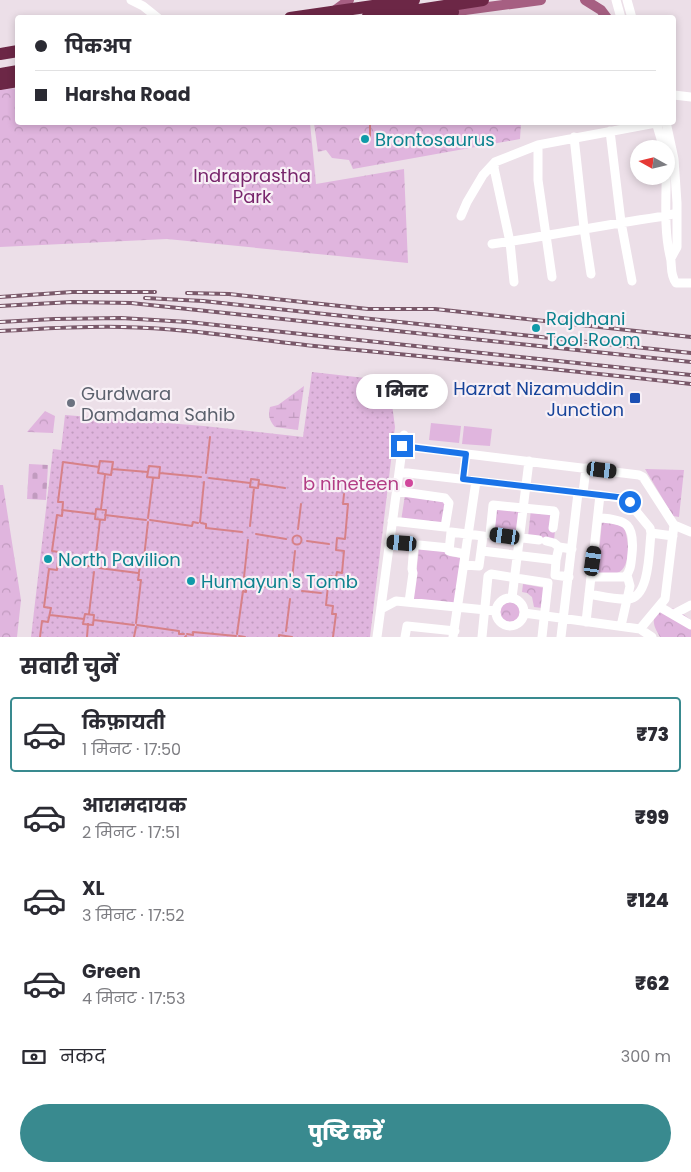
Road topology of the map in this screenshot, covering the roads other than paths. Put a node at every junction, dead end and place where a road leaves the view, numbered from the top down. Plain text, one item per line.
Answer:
1 (131, 0) edge
2 (349, 0) edge
3 (483, 0) edge
4 (539, 0) edge
5 (585, 0) edge
6 (616, 0) edge
7 (626, 0) edge
8 (413, 3) edge
9 (465, 10) junction
10 (334, 11) junction
11 (154, 15) edge
12 (309, 15) edge
13 (375, 15) edge
14 (440, 15) edge
15 (458, 15) edge
16 (605, 15) edge
17 (620, 15) edge
18 (631, 15) edge
19 (15, 52) edge
20 (0, 54) edge
21 (15, 58) edge
22 (0, 60) edge
23 (15, 72) edge
24 (0, 74) edge
25 (0, 80) edge
26 (15, 80) edge
27 (15, 81) edge
28 (0, 84) edge
29 (676, 95) edge
30 (691, 97) edge
31 (646, 125) edge
32 (657, 125) edge
33 (667, 125) edge
34 (610, 132) junction
35 (574, 137) junction
36 (661, 140) edge
37 (538, 145) junction
38 (495, 162) junction
39 (666, 185) edge
40 (676, 213) junction
41 (461, 216) dead end
42 (666, 216) junction
43 (621, 222) junction
44 (584, 228) junction
45 (546, 236) junction
46 (510, 242) junction
47 (492, 244) dead end
48 (671, 258) junction
49 (591, 274) dead end
50 (552, 277) dead end
51 (514, 282) dead end
52 (632, 282) dead end
53 (691, 283) edge
54 (404, 435) dead end
55 (402, 446) junction
56 (466, 454) junction
57 (529, 461) junction
58 (586, 468) junction
59 (399, 472) junction
60 (463, 479) junction
61 (476, 481) junction
62 (526, 486) junction
63 (396, 492) junction
64 (580, 493) junction
65 (600, 495) junction
66 (523, 508) junction
67 (599, 518) junction
68 (392, 521) junction
69 (674, 525) junction
70 (553, 528) dead end
71 (449, 529) junction
72 (691, 532) edge
73 (651, 533) junction
74 (468, 534) junction
75 (673, 536) junction
76 (519, 538) junction
77 (390, 542) junction
78 (414, 544) junction
79 (558, 547) junction
80 (449, 548) junction
81 (572, 549) junction
82 (482, 551) junction
83 (465, 554) junction
84 (517, 555) junction
85 (544, 556) dead end
86 (556, 559) junction
87 (464, 565) junction
88 (627, 575) junction
89 (514, 577) junction
90 (569, 577) junction
91 (591, 577) junction
92 (384, 588) junction
93 (589, 594) junction
94 (512, 598) junction
95 (628, 599) junction
96 (396, 601) junction
97 (409, 602) junction
98 (691, 605) edge
99 (660, 607) junction
100 (458, 608) junction
101 (381, 609) junction
102 (484, 610) junction
103 (496, 611) junction
104 (524, 613) junction
105 (674, 614) junction
106 (545, 616) junction
107 (564, 619) junction
108 (586, 622) junction
109 (691, 625) edge
110 (509, 626) junction
111 (621, 626) junction
112 (640, 629) junction
113 (454, 634) edge
114 (378, 637) edge
115 (405, 637) edge
116 (482, 637) edge
117 (508, 637) edge
118 (542, 637) edge
119 (561, 637) edge
120 (652, 637) edge

1 - 11 street
2 - 10 main road
3 - 8 highway
4 - 9 main road
5 - 16 main road
6 - 17 street
7 - 18 street
8 - 10 highway
8 - 13 highway
9 - 14 highway
9 - 15 main road
10 - 12 highway
19 - 20 highway
21 - 22 highway
23 - 24 highway
25 - 26 highway
27 - 28 highway
29 - 30 street
31 - 34 street
32 - 36 street
33 - 40 street
34 - 35 street
34 - 43 street
35 - 37 street
35 - 44 street
37 - 38 street
37 - 45 street
38 - 41 street
38 - 46 street
39 - 42 street
40 - 42 street
40 - 48 street
42 - 43 street
42 - 48 street
43 - 44 street
43 - 52 street
44 - 45 street
44 - 49 street
45 - 46 street
45 - 50 street
46 - 47 street
46 - 51 street
48 - 53 street
54 - 55 street
55 - 56 street
55 - 59 street
56 - 57 street
56 - 60 street
57 - 58 street
57 - 62 street
58 - 64 street
58 - 69 street
59 - 60 street
59 - 63 street
60 - 61 street
61 - 62 street
61 - 74 street
62 - 64 street
62 - 66 street
63 - 68 street
63 - 71 street
64 - 65 street
64 - 81 street
65 - 67 street
65 - 73 street
66 - 70 street
66 - 76 street
66 - 76 street
67 - 88 street
67 - 91 street
68 - 71 street
68 - 77 street
69 - 72 street
69 - 75 street
71 - 74 street
71 - 80 street
73 - 75 street
73 - 95 street
74 - 82 street
74 - 83 street
75 - 99 street
76 - 79 street
76 - 84 street
77 - 78 street
77 - 92 street
78 - 80 street
78 - 97 street
79 - 81 street
79 - 86 street
80 - 83 street
81 - 90 street
82 - 84 street
82 - 87 street
83 - 87 street
84 - 86 street
84 - 89 street
85 - 86 street
86 - 90 street
87 - 100 street
88 - 91 street
88 - 95 street
89 - 94 street
89 - 102 street
89 - 106 street
90 - 107 street
91 - 93 street
92 - 96 street
92 - 101 street
93 - 95 street
93 - 108 street
94 - 103 street
94 - 104 street
95 - 111 street
96 - 97 street
96 - 101 street
97 - 100 street
98 - 105 street
99 - 105 street
99 - 112 street
100 - 102 street
100 - 113 street
101 - 114 street
102 - 103 street
102 - 116 street
103 - 110 street
104 - 106 street
104 - 110 street
105 - 109 street
106 - 107 street
106 - 118 street
107 - 108 street
107 - 119 street
108 - 111 street
110 - 117 street
111 - 112 street
112 - 120 street
113 - 115 street

